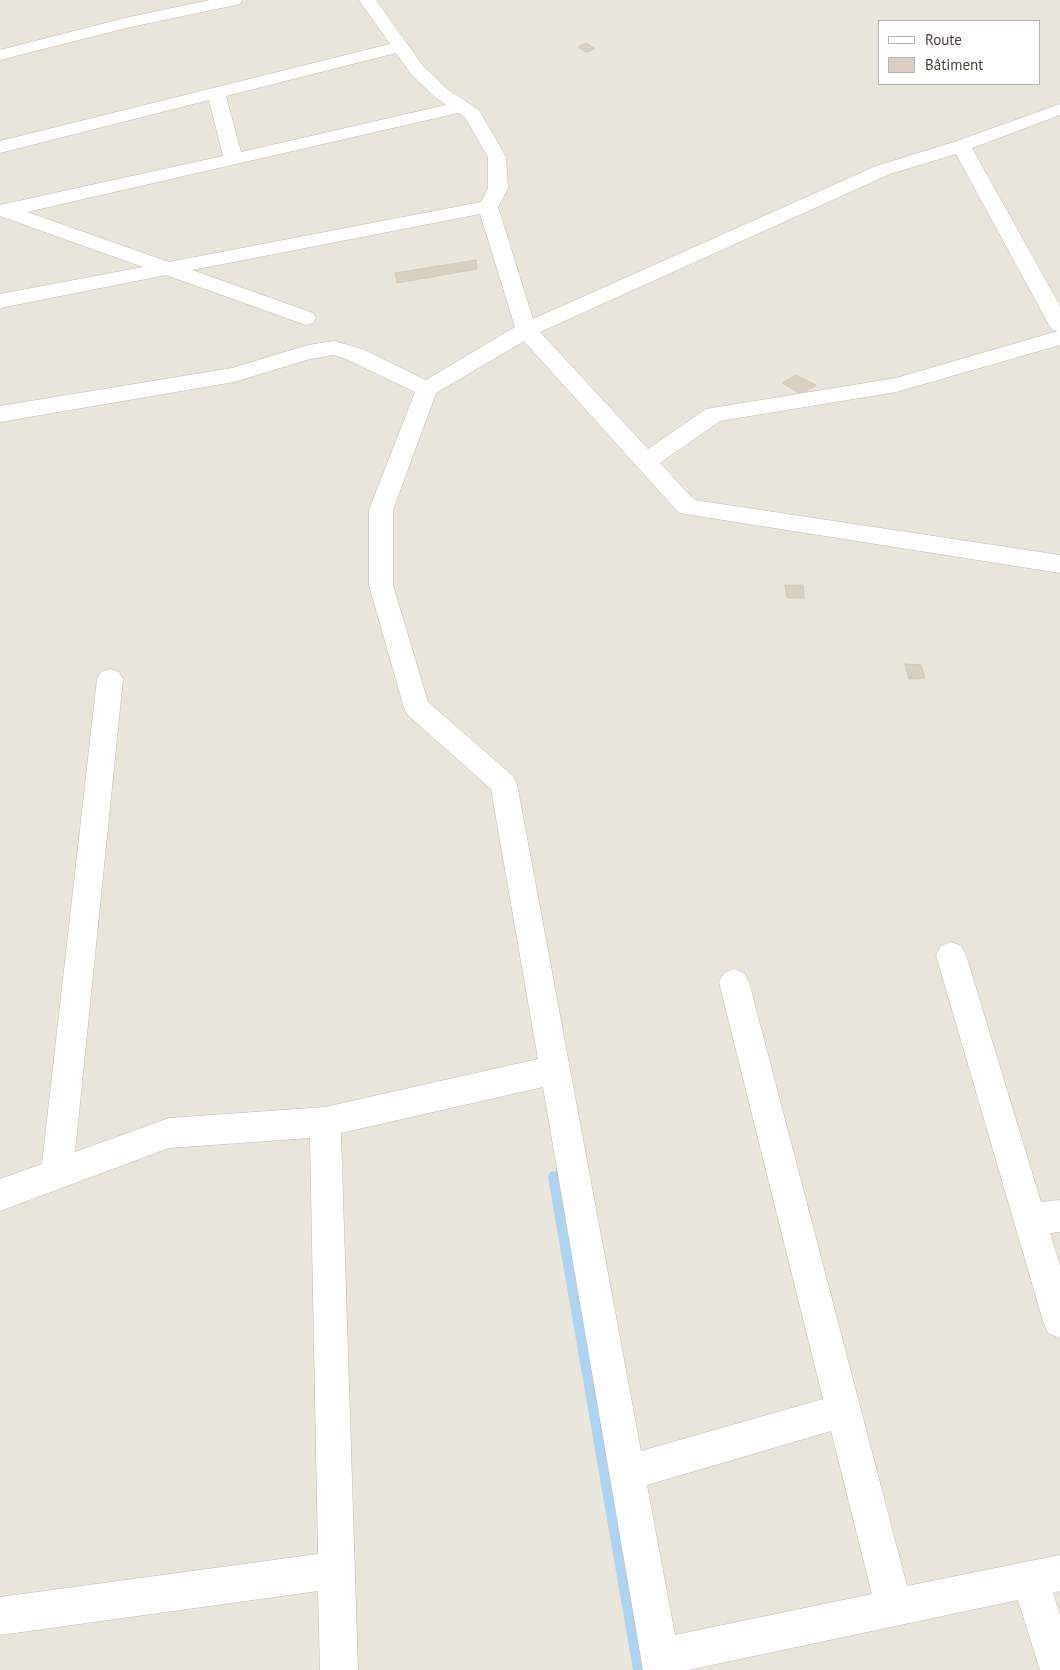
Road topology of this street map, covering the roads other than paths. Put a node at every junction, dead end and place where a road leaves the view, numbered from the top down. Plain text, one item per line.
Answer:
1 (234, 0) edge
2 (367, 0) edge
3 (400, 47) junction
4 (0, 54) edge
5 (216, 93) junction
6 (461, 107) junction
7 (1060, 109) edge
8 (962, 146) junction
9 (0, 147) edge
10 (233, 159) junction
11 (488, 207) junction
12 (2, 210) edge
13 (167, 269) junction
14 (0, 301) edge
15 (306, 318) dead end
16 (1060, 326) edge
17 (526, 330) junction
18 (1060, 338) edge
19 (427, 389) junction
20 (0, 414) edge
21 (646, 462) junction
22 (1060, 564) edge
23 (110, 679) dead end
24 (951, 955) dead end
25 (734, 982) dead end
26 (555, 1070) junction
27 (326, 1122) junction
28 (57, 1174) junction
29 (0, 1195) edge
30 (1045, 1218) edge
31 (1060, 1322) edge
32 (844, 1410) junction
33 (627, 1473) junction
34 (337, 1570) junction
35 (1045, 1577) edge
36 (894, 1607) junction
37 (0, 1616) edge
38 (661, 1663) edge
39 (340, 1670) edge
40 (1058, 1670) edge

1 - 4 street
2 - 3 street
3 - 5 street
3 - 6 street
5 - 9 street
5 - 10 street
6 - 10 street
6 - 11 street
7 - 8 street
8 - 16 street
8 - 17 street
10 - 12 street
11 - 13 street
11 - 17 street
12 - 13 street
13 - 14 street
13 - 15 street
17 - 19 street
17 - 21 street
18 - 21 street
19 - 20 street
19 - 26 street
21 - 22 street
23 - 28 street
24 - 30 street
25 - 32 street
26 - 27 street
26 - 33 street
27 - 28 street
27 - 34 street
28 - 29 street
30 - 31 street
32 - 33 street
32 - 36 street
33 - 38 street
34 - 37 street
34 - 39 street
35 - 36 street
35 - 40 street
36 - 38 street

